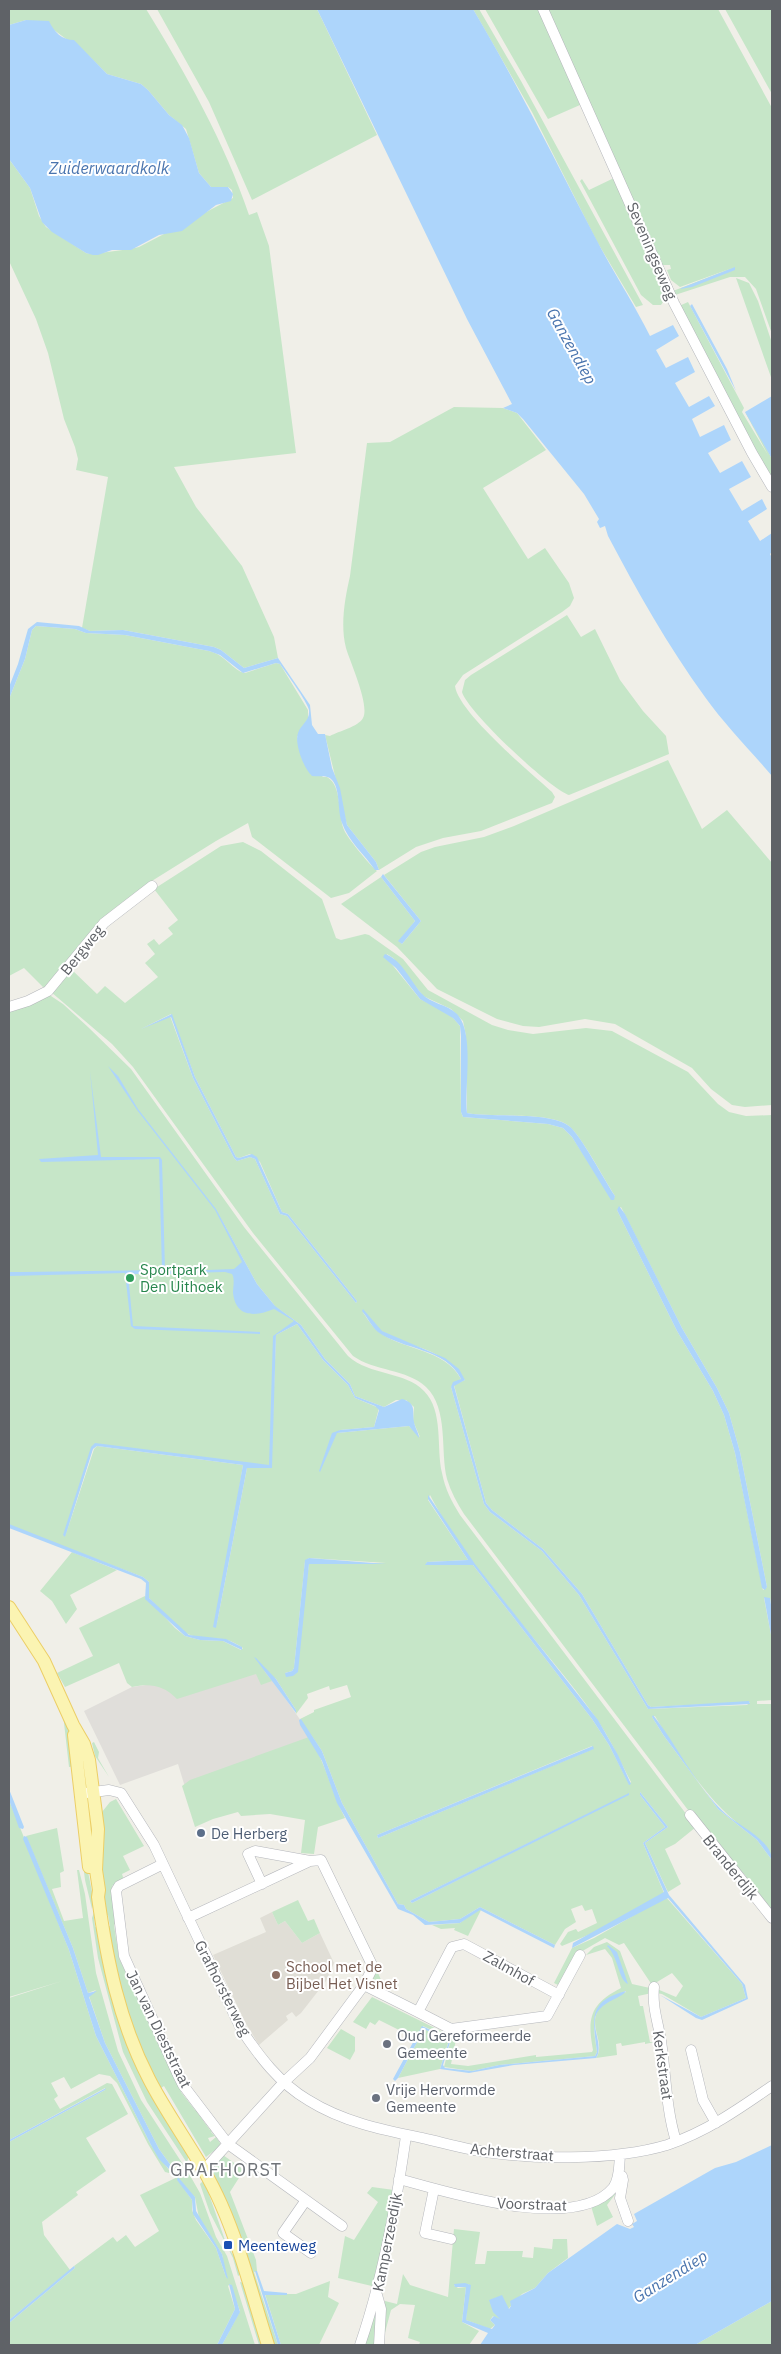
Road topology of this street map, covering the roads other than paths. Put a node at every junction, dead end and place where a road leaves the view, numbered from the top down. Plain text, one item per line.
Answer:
1 (543, 9) edge
2 (772, 487) edge
3 (152, 886) dead end
4 (9, 1007) edge
5 (9, 1607) edge
6 (88, 1793) junction
7 (690, 1816) dead end
8 (310, 1861) junction
9 (163, 1864) junction
10 (262, 1884) junction
11 (188, 1918) junction
12 (772, 1918) edge
13 (580, 1955) dead end
14 (364, 1985) junction
15 (654, 1987) dead end
16 (559, 1995) junction
17 (418, 2012) junction
18 (691, 2050) dead end
19 (284, 2082) junction
20 (772, 2086) edge
21 (716, 2123) junction
22 (406, 2136) junction
23 (676, 2141) junction
24 (228, 2144) junction
25 (620, 2154) junction
26 (204, 2170) junction
27 (618, 2174) junction
28 (399, 2179) junction
29 (434, 2189) junction
30 (306, 2200) junction
31 (628, 2221) dead end
32 (342, 2226) dead end
33 (451, 2239) dead end
34 (311, 2253) dead end
35 (377, 2295) junction
36 (268, 2345) edge
37 (360, 2345) edge
38 (379, 2345) edge

1 - 2 street, Seveningseweg
3 - 4 street, Bergweg
5 - 6 main road
6 - 9 street, Grafhorsterweg
6 - 26 main road
7 - 12 street, Branderdijk
8 - 10 street
8 - 10 street
8 - 14 street
9 - 11 street, Grafhorsterweg
9 - 24 street, Jan van Dieststraat
10 - 11 street
11 - 19 street, Grafhorsterweg
13 - 16 street
14 - 17 street
14 - 19 street
15 - 23 street, Kerkstraat
16 - 17 street
16 - 17 street, Zalmhof
18 - 21 street, Kerkstraat
19 - 22 street, Grafhorsterweg
19 - 24 street
20 - 21 street
21 - 23 street
22 - 25 street, Achterstraat
22 - 28 street, Kamperzeedijk
23 - 25 street
24 - 26 street
24 - 30 street, Jan van Dieststraat
25 - 27 street, Voorstraat
26 - 36 main road
27 - 29 street, Voorstraat
27 - 31 street, Voorstraat
28 - 29 street, Voorstraat
28 - 35 street, Kamperzeedijk
29 - 33 street
30 - 32 street, Jan van Dieststraat
30 - 34 street
35 - 37 street, Kamperzeedijk
35 - 38 street

